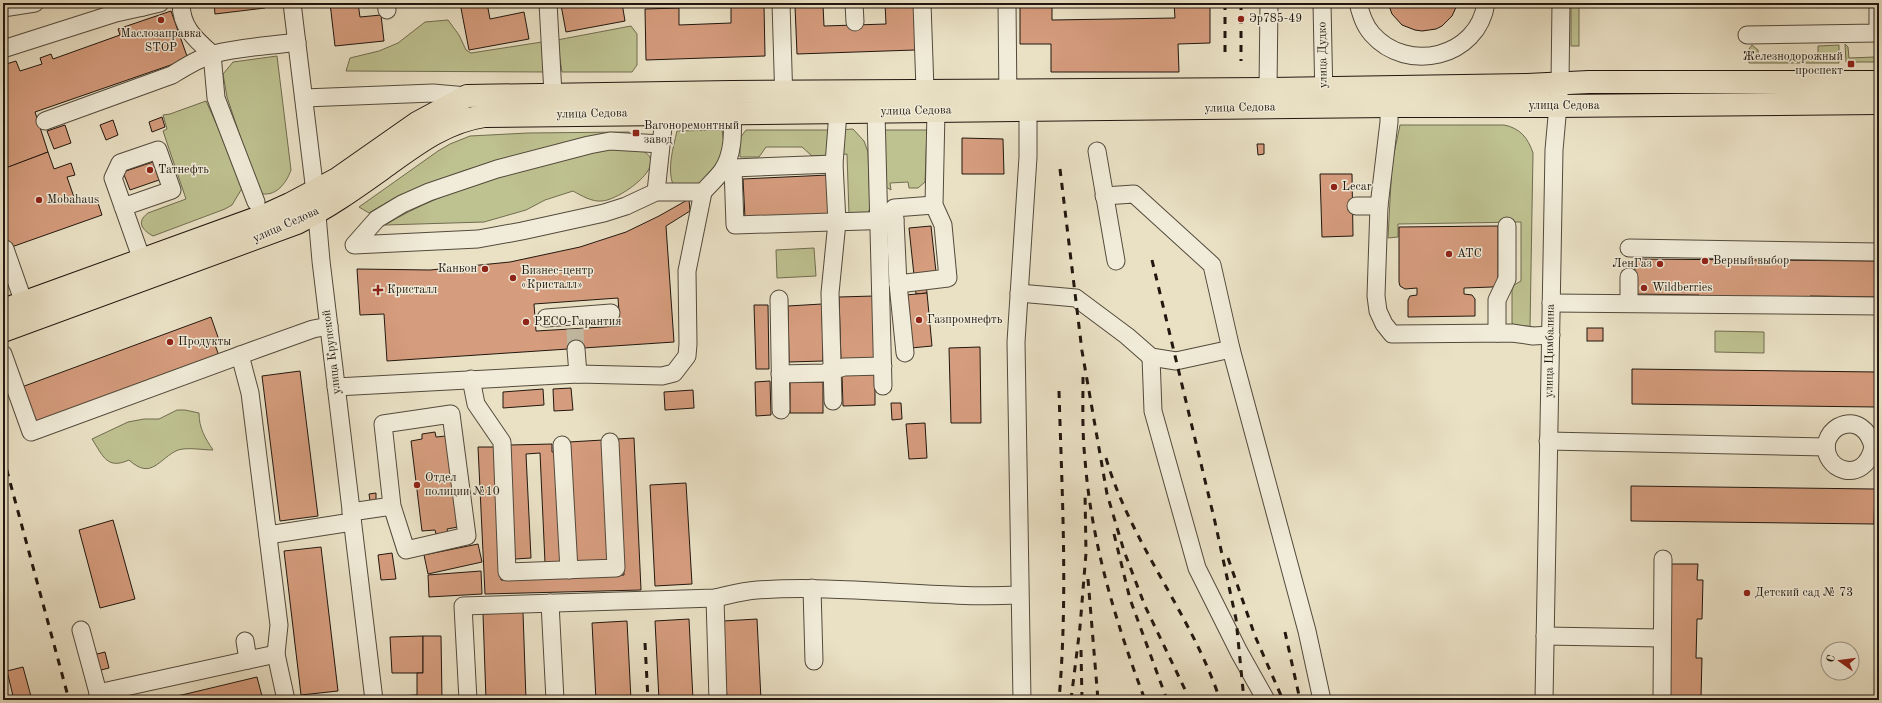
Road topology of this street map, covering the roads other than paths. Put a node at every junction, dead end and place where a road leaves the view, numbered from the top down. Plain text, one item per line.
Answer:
1 (35, 3) edge
2 (160, 3) edge
3 (181, 3) edge
4 (292, 3) edge
5 (548, 3) edge
6 (781, 3) edge
7 (854, 3) edge
8 (922, 3) edge
9 (1007, 3) edge
10 (1269, 3) edge
11 (1322, 3) edge
12 (1358, 3) edge
13 (1486, 3) edge
14 (1561, 3) edge
15 (1878, 3) edge
16 (138, 5) edge
17 (3, 8) edge
18 (855, 22) dead end
19 (1747, 35) dead end
20 (297, 42) junction
21 (3, 49) edge
22 (212, 54) junction
23 (1879, 82) edge
24 (1560, 83) junction
25 (1268, 89) junction
26 (925, 90) junction
27 (732, 92) junction
28 (553, 94) junction
29 (467, 96) junction
30 (1324, 97) junction
31 (304, 98) junction
32 (1018, 100) junction
33 (784, 102) junction
34 (1879, 103) edge
35 (1389, 106) junction
36 (1557, 106) junction
37 (936, 111) junction
38 (838, 112) junction
39 (876, 112) junction
40 (732, 113) junction
41 (45, 121) dead end
42 (1097, 152) dead end
43 (834, 164) junction
44 (730, 165) junction
45 (656, 192) junction
46 (703, 192) junction
47 (1104, 196) junction
48 (256, 202) dead end
49 (316, 203) junction
50 (934, 205) junction
51 (1356, 206) dead end
52 (1379, 206) junction
53 (123, 207) dead end
54 (887, 220) junction
55 (837, 222) junction
56 (1507, 226) dead end
57 (1630, 248) dead end
58 (5, 249) dead end
59 (1879, 252) edge
60 (142, 260) junction
61 (1116, 261) dead end
62 (880, 274) junction
63 (1629, 277) dead end
64 (898, 279) junction
65 (1019, 293) junction
66 (779, 299) dead end
67 (24, 303) junction
68 (1551, 303) junction
69 (1629, 303) junction
70 (1879, 306) edge
71 (3, 310) edge
72 (611, 313) dead end
73 (546, 318) dead end
74 (328, 326) junction
75 (3, 331) edge
76 (1497, 333) junction
77 (1551, 335) junction
78 (576, 349) tunnel mouth
79 (1231, 349) junction
80 (905, 353) dead end
81 (3, 354) edge
82 (240, 356) junction
83 (1151, 357) junction
84 (882, 366) junction
85 (832, 370) junction
86 (578, 374) junction
87 (780, 374) junction
88 (471, 379) junction
89 (336, 386) junction
90 (883, 386) dead end
91 (833, 401) dead end
92 (781, 410) dead end
93 (610, 442) dead end
94 (1548, 442) junction
95 (562, 445) dead end
96 (1826, 447) junction
97 (1876, 447) edge
98 (392, 506) junction
99 (351, 517) junction
100 (268, 535) junction
101 (1663, 559) dead end
102 (569, 570) junction
103 (812, 588) junction
104 (1019, 595) junction
105 (715, 598) junction
106 (550, 603) junction
107 (81, 630) dead end
108 (1545, 636) junction
109 (1662, 638) junction
110 (245, 641) dead end
111 (276, 654) junction
112 (248, 660) junction
113 (814, 661) dead end
114 (99, 696) edge
115 (286, 700) edge
116 (374, 700) edge
117 (468, 700) edge
118 (555, 700) edge
119 (718, 700) edge
120 (1022, 700) edge
121 (1266, 700) edge
122 (1322, 700) edge
123 (1544, 700) edge
124 (1662, 700) edge

1 - 17 street
2 - 16 street
3 - 22 street
4 - 20 street, улица Крупской
5 - 28 street
6 - 33 street
7 - 18 street
8 - 26 street
9 - 32 street
10 - 25 street
11 - 30 street, улица Дудко
12 - 13 street
14 - 24 street, улица Цимбалина
15 - 19 street
16 - 21 street
20 - 22 street
20 - 31 street, улица Крупской
22 - 41 street
22 - 48 street
23 - 24 main road, улица Седова
24 - 30 main road, улица Седова
24 - 36 street, улица Цимбалина
25 - 30 main road, улица Седова
25 - 32 main road, улица Седова
26 - 32 main road, улица Седова
26 - 33 main road, улица Седова
27 - 28 main road, улица Седова
27 - 33 main road, улица Седова
27 - 40 street
28 - 29 main road, улица Седова
29 - 31 street, улица Седова
29 - 49 main road, улица Седова
30 - 32 main road, улица Седова
30 - 35 main road, улица Седова
31 - 49 street, улица Крупской
32 - 37 main road, улица Седова
32 - 65 street
33 - 38 main road, улица Седова
33 - 40 main road, улица Седова
34 - 36 main road, улица Седова
35 - 36 main road, улица Седова
35 - 52 street
36 - 68 street, улица Цимбалина
37 - 39 main road, улица Седова
37 - 50 street
38 - 39 main road, улица Седова
38 - 43 street
39 - 54 street
40 - 44 street
40 - 49 main road, улица Седова
42 - 47 street
43 - 44 street
43 - 55 street
44 - 46 street
44 - 55 street
45 - 45 street
45 - 46 street
46 - 86 street
47 - 61 street
47 - 79 street
49 - 60 main road, улица Седова
49 - 74 street, улица Крупской
49 - 75 main road, улица Седова
50 - 54 street
50 - 64 street
51 - 52 street
52 - 76 street
53 - 60 street
54 - 55 street
54 - 62 street
54 - 64 street
55 - 85 street
56 - 76 street
57 - 59 street
58 - 67 street
60 - 67 main road, улица Седова
62 - 64 street
62 - 84 street
63 - 69 street
64 - 80 street
65 - 83 street
65 - 104 street
66 - 87 street
67 - 71 main road, улица Седова
68 - 69 street
68 - 77 street, улица Цимбалина
69 - 70 street
72 - 73 street
74 - 82 street
74 - 89 street, улица Крупской
76 - 77 street
77 - 94 street, улица Цимбалина
78 - 86 street
79 - 83 street
79 - 122 street
81 - 82 street
82 - 100 street
83 - 121 street
84 - 85 street
84 - 90 street
85 - 87 street
85 - 91 street
86 - 88 street
87 - 92 street
88 - 89 street
88 - 102 street
89 - 99 street, улица Крупской
93 - 102 street
94 - 96 street
94 - 108 street, улица Цимбалина
95 - 102 street
96 - 97 street
96 - 97 street
98 - 98 street
98 - 99 street
99 - 100 street
99 - 116 street, улица Крупской
100 - 111 street
101 - 109 street
103 - 104 street
103 - 105 street
103 - 113 street
104 - 120 street
105 - 106 street
105 - 119 street
106 - 117 street
106 - 118 street
107 - 114 street
108 - 109 street
108 - 123 street, улица Цимбалина
109 - 124 street
110 - 112 street
111 - 112 street
111 - 115 street
112 - 114 street

